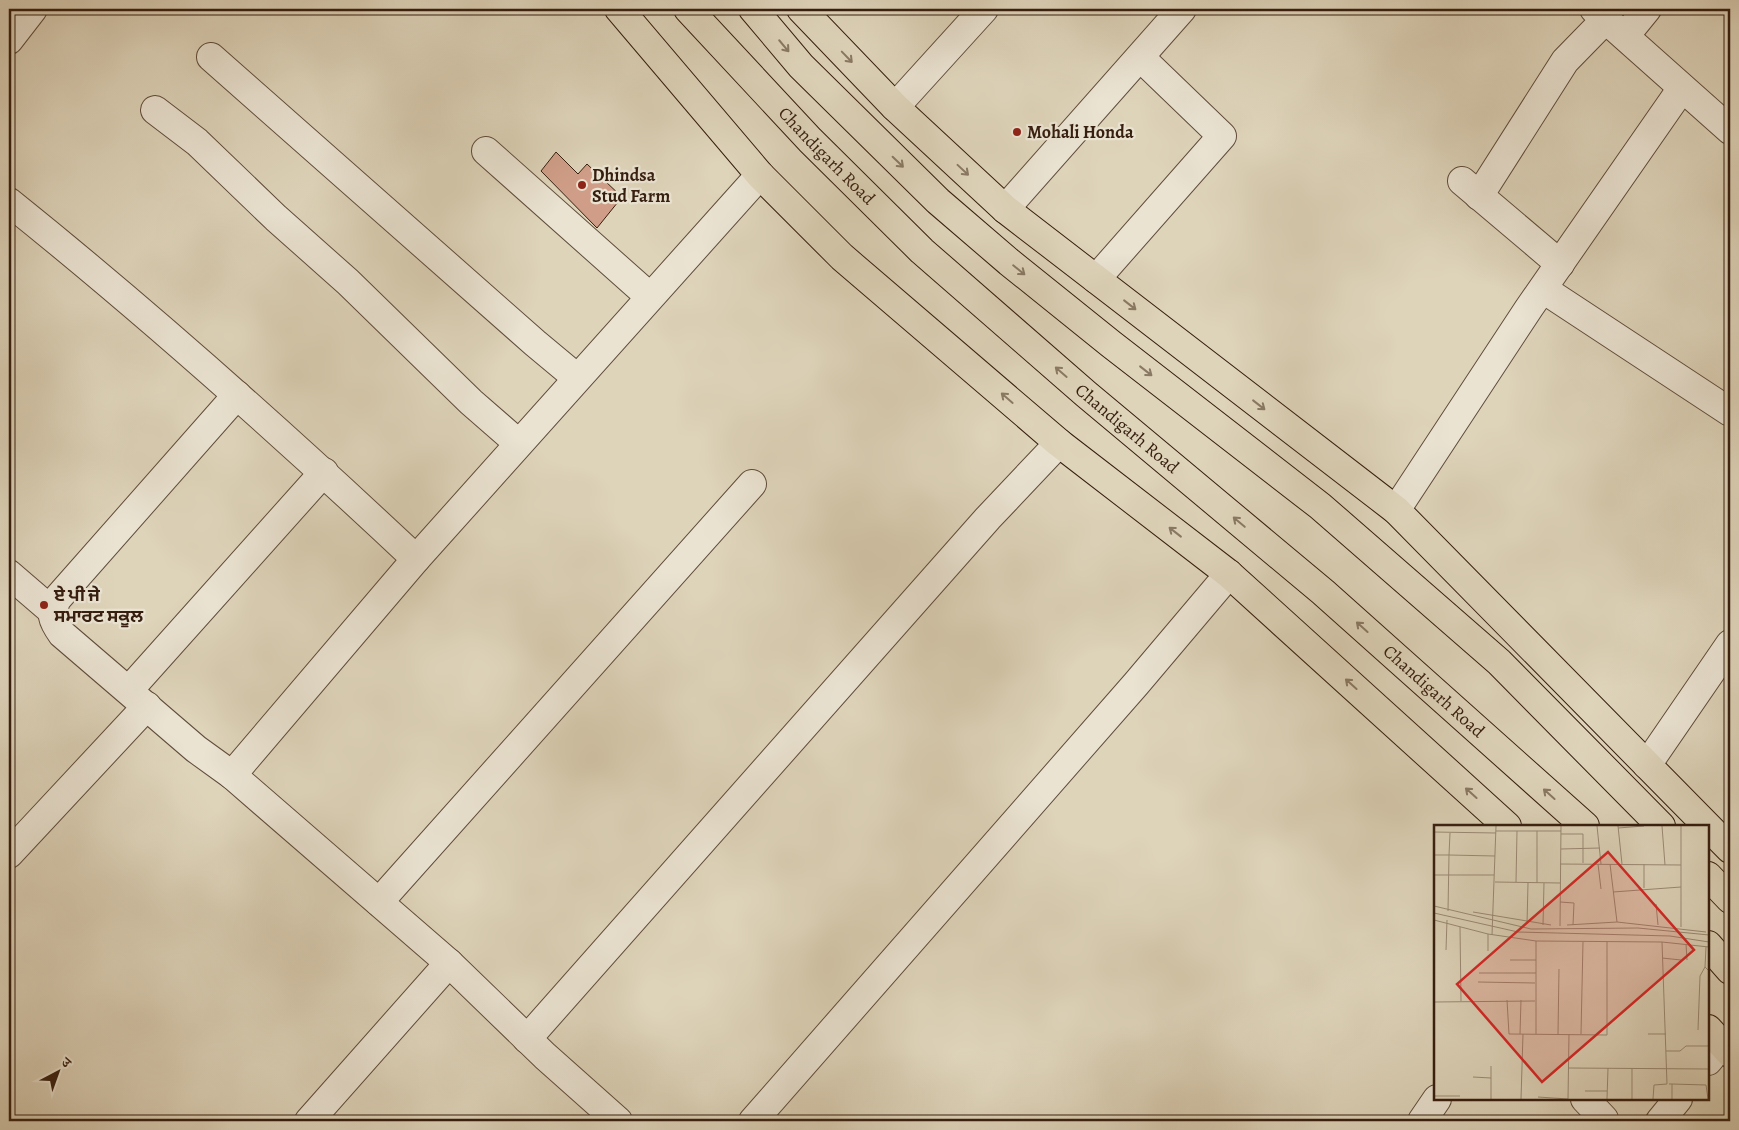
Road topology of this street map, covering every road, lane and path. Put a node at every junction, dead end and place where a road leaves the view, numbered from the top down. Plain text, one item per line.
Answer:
1 (33, 9) edge
2 (619, 9) edge
3 (688, 9) edge
4 (753, 9) edge
5 (802, 9) edge
6 (984, 9) edge
7 (1182, 9) edge
8 (1647, 9) edge
9 (1608, 21) edge
10 (9, 40) edge
11 (211, 57) dead end
12 (1141, 58) junction
13 (1682, 88) junction
14 (895, 107) junction
15 (155, 110) dead end
16 (1730, 130) edge
17 (486, 151) dead end
18 (760, 175) junction
19 (9, 202) edge
20 (1005, 209) junction
21 (1560, 264) junction
22 (1096, 279) junction
23 (1543, 289) junction
24 (649, 296) junction
25 (577, 378) junction
26 (237, 395) junction
27 (1730, 412) edge
28 (1059, 442) junction
29 (518, 443) junction
30 (324, 472) junction
31 (752, 484) dead end
32 (1396, 510) junction
33 (416, 559) junction
34 (9, 574) edge
35 (1229, 574) junction
36 (52, 611) junction
37 (1730, 644) edge
38 (138, 698) junction
39 (1648, 765) junction
40 (232, 775) junction
41 (1506, 825) edge
42 (1584, 825) edge
43 (1660, 825) edge
44 (1707, 825) edge
45 (1709, 827) edge
46 (1730, 849) edge
47 (9, 854) edge
48 (1709, 877) edge
49 (1730, 899) edge
50 (379, 902) junction
51 (1709, 947) edge
52 (449, 963) junction
53 (1730, 970) edge
54 (527, 1040) junction
55 (1437, 1100) edge
56 (1586, 1100) edge
57 (1677, 1100) edge
58 (1604, 1119) dead end
59 (309, 1121) edge
60 (618, 1121) edge
61 (753, 1121) edge
62 (1422, 1121) edge
63 (1660, 1121) edge

1 - 10 street
2 - 18 main road
42 -> 3 main road, Chandigarh Road
4 -> 43 main road
5 -> 14 main road
6 - 14 street
7 - 12 street
8 - 9 street
9 - 13 street
9 - 21 street
11 - 25 street
12 - 20 street
12 - 22 street
13 - 16 street
13 - 21 street
14 -> 20 main road
15 - 29 street
17 - 24 street
18 - 24 street
28 -> 18 main road
19 - 26 street
20 - 22 main road
21 - 23 street
22 -> 32 main road
23 - 27 street
23 - 32 street
24 - 25 street
25 - 29 street
26 - 30 street
26 - 36 street
35 -> 28 main road
28 - 54 street
29 - 33 street
30 - 33 street
30 - 38 street
31 - 50 street
32 - 39 main road
33 - 40 street
34 - 36 street
41 -> 35 main road
35 - 61 street
36 - 38 street
37 - 39 street
38 - 40 street
38 - 47 street
39 - 44 main road
40 - 50 street
45 - 46 main road
48 - 49 main road
50 - 52 street
51 - 53 main road
52 - 54 street
52 - 59 street
54 - 60 street
55 - 62 street
56 - 58 street
57 - 63 street

